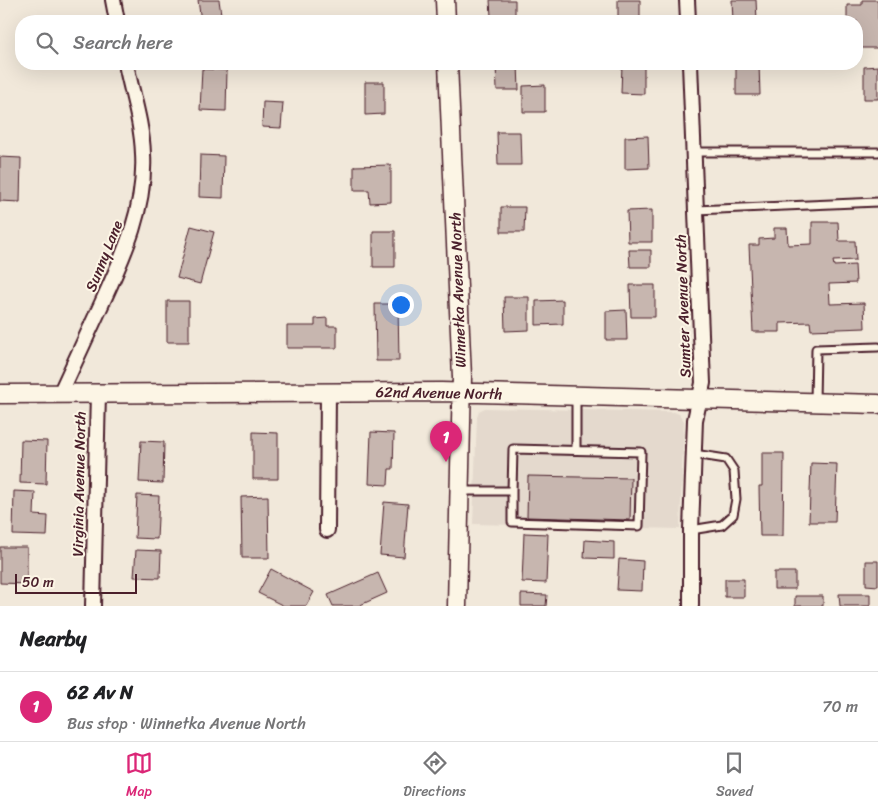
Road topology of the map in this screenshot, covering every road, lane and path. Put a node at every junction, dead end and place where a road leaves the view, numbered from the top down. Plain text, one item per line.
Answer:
1 (113, 0) edge
2 (445, 0) edge
3 (687, 0) edge
4 (116, 15) edge
5 (446, 15) edge
6 (688, 15) edge
7 (127, 70) edge
8 (448, 70) edge
9 (690, 70) edge
10 (693, 152) junction
11 (878, 152) edge
12 (878, 202) edge
13 (695, 210) junction
14 (878, 347) edge
15 (328, 392) junction
16 (462, 392) junction
17 (98, 393) junction
18 (0, 394) edge
19 (60, 394) junction
20 (576, 396) junction
21 (698, 400) junction
22 (815, 402) junction
23 (878, 404) edge
24 (576, 450) junction
25 (694, 454) junction
26 (460, 491) junction
27 (512, 491) junction
28 (327, 530) dead end
29 (691, 530) junction
30 (93, 606) edge
31 (457, 606) edge
32 (691, 606) edge

1 - 4 street
2 - 5 street
3 - 6 street
7 - 19 street, Sunny Lane
8 - 16 street, Winnetka Avenue North
9 - 10 street, Sumter Avenue North
10 - 11 lane
10 - 13 street, Sumter Avenue North
12 - 13 lane
13 - 21 street, Sumter Avenue North
14 - 22 lane
15 - 16 street, 62nd Avenue North
15 - 17 street, 62nd Avenue North
15 - 28 street
16 - 20 street, 62nd Avenue North
16 - 26 street, Winnetka Avenue North
17 - 19 street, 62nd Avenue North
17 - 30 street, Virginia Avenue North
18 - 19 street, 62nd Avenue North
20 - 21 street, 62nd Avenue North
20 - 24 lane
21 - 22 street, 62nd Avenue North
21 - 25 street, Sumter Avenue North
22 - 23 street, 62nd Avenue North
24 - 27 lane
24 - 27 lane
25 - 29 street, Sumter Avenue North
25 - 29 lane
26 - 27 lane
26 - 31 street, Winnetka Avenue North
29 - 32 street, Sumter Avenue North

